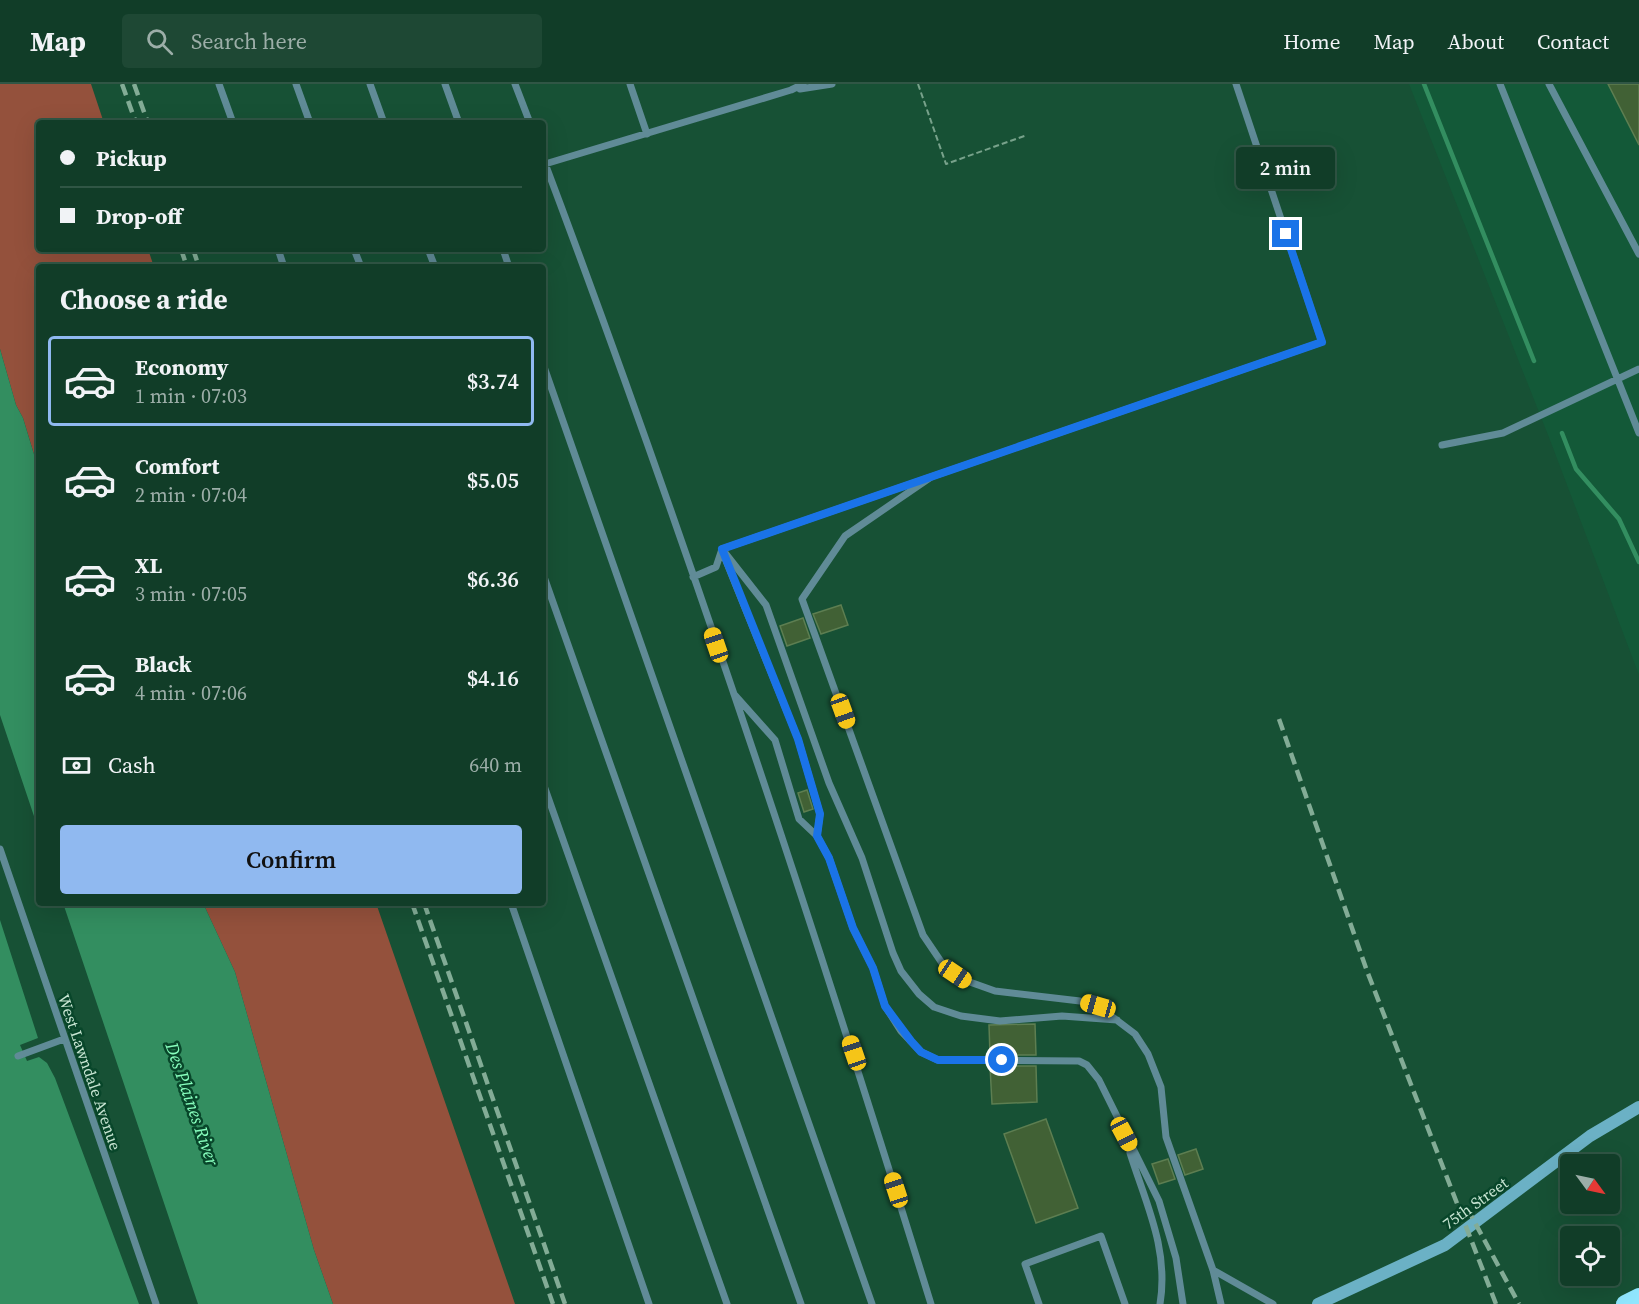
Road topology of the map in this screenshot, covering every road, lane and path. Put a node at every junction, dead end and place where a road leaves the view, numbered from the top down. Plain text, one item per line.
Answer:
1 (219, 84) edge
2 (296, 84) edge
3 (370, 84) edge
4 (445, 84) edge
5 (515, 84) edge
6 (630, 84) edge
7 (803, 84) edge
8 (832, 84) edge
9 (918, 84) edge
10 (1236, 84) edge
11 (1500, 84) edge
12 (1549, 84) edge
13 (791, 90) junction
14 (232, 120) edge
15 (309, 120) edge
16 (383, 120) edge
17 (458, 120) edge
18 (529, 120) edge
19 (647, 134) junction
20 (1027, 135) dead end
21 (546, 160) edge
22 (546, 167) edge
23 (1639, 254) edge
24 (1639, 369) edge
25 (546, 373) edge
26 (1617, 380) junction
27 (1639, 434) edge
28 (1442, 445) dead end
29 (931, 477) junction
30 (722, 549) junction
31 (693, 577) junction
32 (546, 582) edge
33 (731, 690) junction
34 (546, 791) edge
35 (817, 836) junction
36 (0, 849) edge
37 (512, 906) edge
38 (1120, 1020) junction
39 (64, 1039) junction
40 (18, 1056) dead end
41 (1639, 1107) edge
42 (1124, 1134) junction
43 (1213, 1270) junction
44 (1639, 1297) edge
45 (156, 1304) edge
46 (648, 1304) edge
47 (727, 1304) edge
48 (801, 1304) edge
49 (872, 1304) edge
50 (932, 1304) edge
51 (1039, 1304) edge
52 (1125, 1304) edge
53 (1160, 1304) edge
54 (1183, 1304) edge
55 (1221, 1304) edge
56 (1273, 1304) edge
57 (1318, 1304) edge
58 (1625, 1304) edge

1 - 14 lane
2 - 15 lane
3 - 16 lane
4 - 17 lane
5 - 18 lane
6 - 19 lane
7 - 13 lane
8 - 13 lane
9 - 20 path
10 - 29 lane
11 - 26 lane
12 - 23 lane
13 - 19 lane
19 - 21 lane
22 - 31 lane
24 - 26 lane
25 - 49 lane
26 - 27 lane
26 - 28 lane
29 - 30 lane
29 - 38 lane
30 - 31 lane
30 - 35 lane
30 - 38 lane
31 - 33 lane
32 - 48 lane
33 - 35 lane
33 - 50 lane
34 - 47 lane
35 - 42 lane
36 - 39 lane, West Lawndale Avenue
37 - 46 lane
38 - 43 lane
39 - 40 lane
39 - 45 lane, West Lawndale Avenue
41 - 57 street, 75th Street
42 - 53 lane
42 - 54 lane
43 - 55 lane
43 - 56 lane
44 - 58 highway
51 - 52 lane

